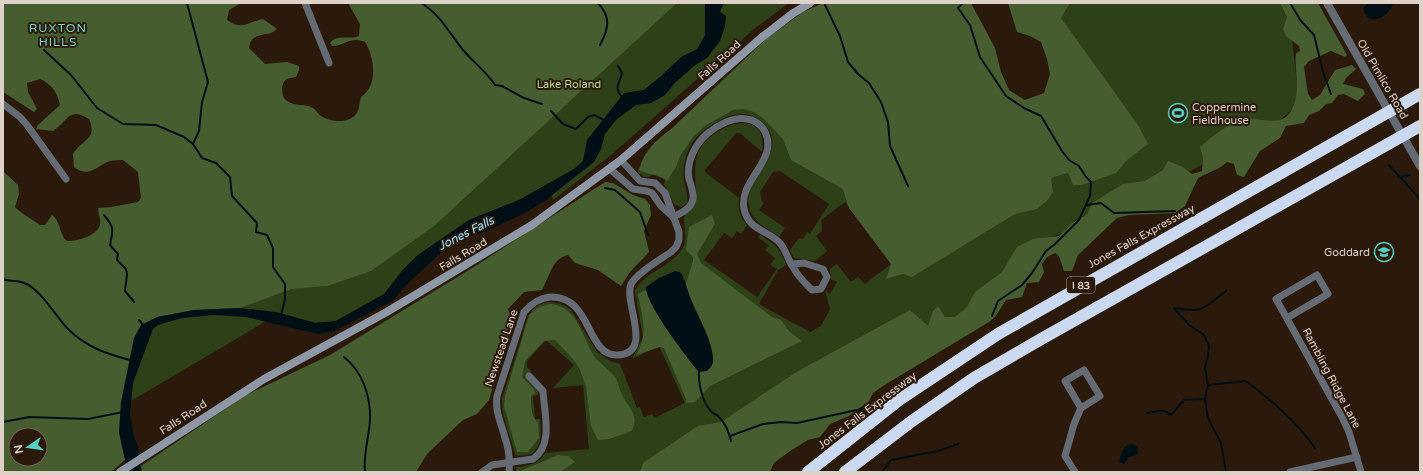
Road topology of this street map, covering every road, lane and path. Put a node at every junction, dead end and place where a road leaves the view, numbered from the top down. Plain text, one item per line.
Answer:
1 (305, 3) edge
2 (810, 3) edge
3 (1327, 3) edge
4 (328, 64) dead end
5 (1420, 94) edge
6 (3, 104) edge
7 (1419, 127) edge
8 (621, 160) junction
9 (1420, 166) edge
10 (610, 169) junction
11 (66, 180) dead end
12 (673, 217) junction
13 (791, 264) junction
14 (1287, 318) junction
15 (529, 376) dead end
16 (1081, 408) junction
17 (1357, 457) junction
18 (510, 463) junction
19 (123, 470) edge
20 (482, 472) edge
21 (509, 472) edge
22 (808, 472) edge
23 (845, 472) edge
24 (1074, 472) edge
25 (1290, 472) edge
26 (1361, 472) edge

1 - 4 street
2 - 8 main road, Falls Road
3 - 9 street, Old Pimlico Road
5 - 22 highway, Jones Falls Expressway / I 83
6 - 11 street
7 - 23 highway, I 83
8 - 10 main road, Falls Road
8 - 12 street, Newstead Lane
10 - 12 street, Newstead Lane
10 - 19 main road, Falls Road
12 - 13 street
12 - 18 street, Newstead Lane
13 - 13 street
14 - 14 street, Rambling Ridge Lane
14 - 17 street, Rambling Ridge Lane
15 - 18 street
16 - 16 street
16 - 24 street
17 - 25 street
17 - 26 street, Rambling Ridge Lane
18 - 20 street
18 - 21 street, Newstead Lane

